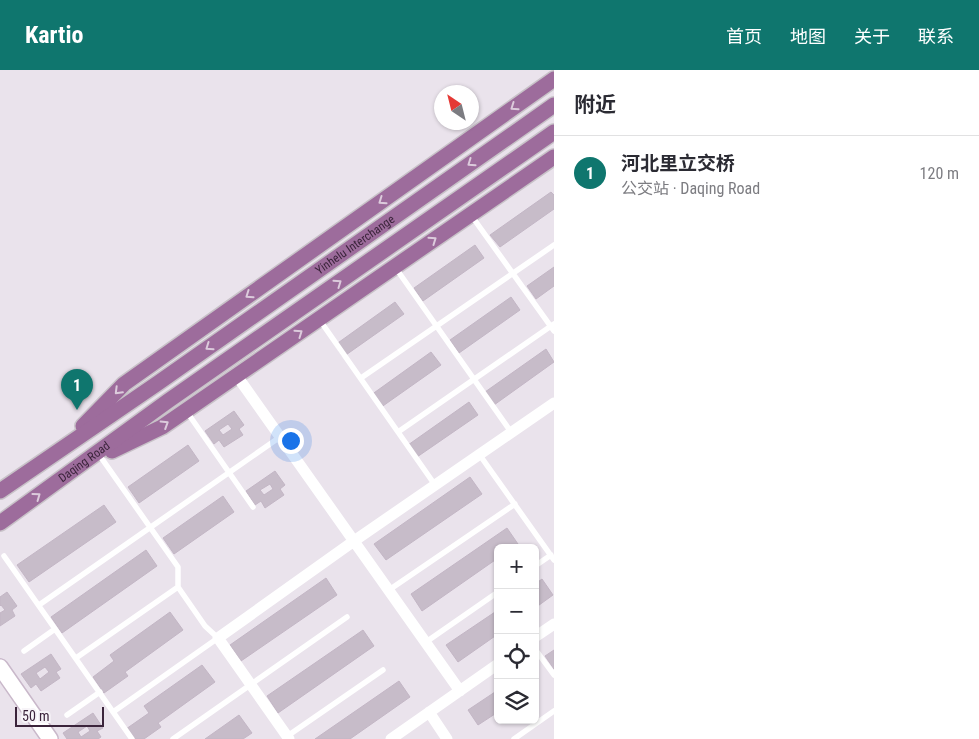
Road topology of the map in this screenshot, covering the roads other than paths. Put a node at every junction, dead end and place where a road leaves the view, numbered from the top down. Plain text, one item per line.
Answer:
1 (554, 79) edge
2 (554, 105) edge
3 (554, 132) edge
4 (552, 162) edge
5 (471, 214) junction
6 (554, 244) edge
7 (395, 267) junction
8 (513, 273) junction
9 (319, 319) junction
10 (436, 326) junction
11 (553, 327) edge
12 (237, 376) junction
13 (361, 378) junction
14 (474, 380) junction
15 (158, 383) joint
16 (168, 401) joint
17 (554, 403) edge
18 (186, 410) junction
19 (398, 432) junction
20 (511, 432) junction
21 (280, 437) junction
22 (59, 450) junction
23 (479, 454) junction
24 (100, 456) junction
25 (74, 469) junction
26 (229, 472) junction
27 (435, 485) junction
28 (0, 491) edge
29 (514, 504) junction
30 (253, 507) dead end
31 (0, 523) edge
32 (150, 527) junction
33 (354, 541) junction
34 (4, 556) dead end
35 (552, 558) edge
36 (539, 564) edge
37 (178, 587) junction
38 (389, 590) junction
39 (494, 595) edge
40 (38, 605) junction
41 (347, 617) dead end
42 (554, 624) edge
43 (55, 629) junction
44 (539, 634) edge
45 (218, 638) junction
46 (426, 642) junction
47 (24, 651) dead end
48 (539, 654) edge
49 (76, 658) junction
50 (0, 667) edge
51 (494, 667) edge
52 (383, 670) dead end
53 (554, 675) edge
54 (251, 685) junction
55 (460, 691) junction
56 (100, 692) junction
57 (554, 711) edge
58 (113, 712) junction
59 (429, 712) junction
60 (67, 715) dead end
61 (286, 738) edge
62 (50, 739) edge
63 (132, 739) edge
64 (173, 739) edge
65 (391, 739) edge
66 (447, 739) edge
67 (514, 739) edge

1 -> 22 main road
2 -> 15 main road, Yinhelu Interchange
16 -> 3 main road, Yinhelu Interchange
4 - 5 main road
7 -> 5 main road
5 - 8 lane
6 - 8 lane
7 - 9 main road
7 - 10 lane
8 - 10 lane
8 - 11 lane
12 -> 9 main road
9 - 13 lane
10 - 13 lane
10 - 14 lane
11 - 14 lane
12 - 18 main road
12 - 21 street
13 - 19 lane
14 - 19 lane
14 - 20 lane
15 - 22 main road, Daqing Road
16 - 25 main road, Daqing Road
17 - 20 street
24 -> 18 main road
18 - 26 lane
19 - 27 lane
20 - 23 street
21 - 26 lane
21 - 33 street
22 - 28 main road, Daqing Road
23 - 27 street
23 - 29 lane
24 - 25 main road
24 - 32 lane
31 -> 25 main road, Daqing Road
26 - 30 lane
26 - 32 lane
27 - 33 street
29 - 35 lane
29 - 38 lane
32 - 37 lane
32 - 40 lane
33 - 38 street
33 - 45 street
34 - 40 lane
35 - 36 lane
37 - 45 lane
37 - 49 lane
38 - 46 street
39 - 46 lane
40 - 43 lane
41 - 54 lane
42 - 44 street
43 - 47 lane
43 - 49 lane
45 - 54 street
45 - 58 lane
46 - 55 street
48 - 53 lane
49 - 56 lane
50 - 62 street
51 - 55 street
52 - 61 lane
54 - 61 street
54 - 64 lane
55 - 59 street
56 - 58 lane
56 - 60 lane
57 - 67 lane
58 - 63 lane
59 - 65 street
59 - 66 street

